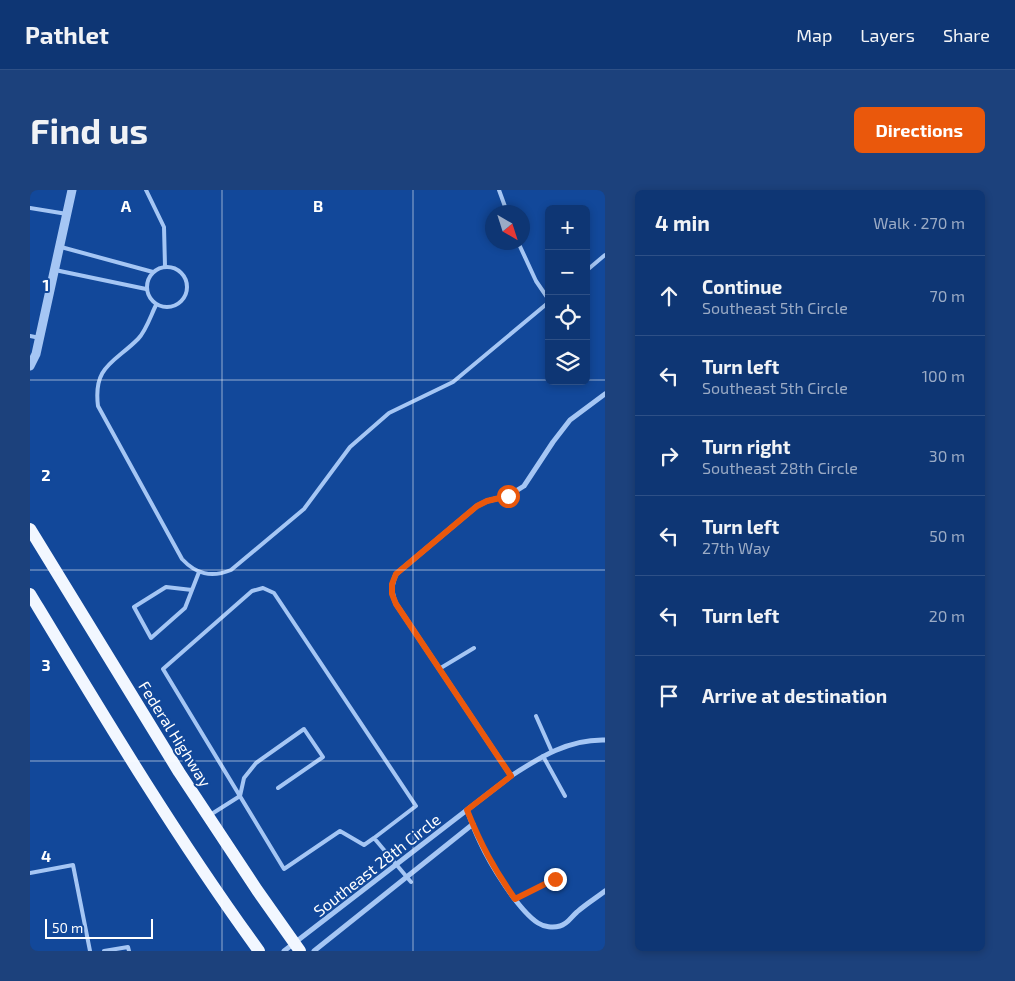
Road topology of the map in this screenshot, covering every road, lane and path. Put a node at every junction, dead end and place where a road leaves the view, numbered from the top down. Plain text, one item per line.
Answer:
1 (72, 190) edge
2 (146, 190) edge
3 (499, 190) edge
4 (504, 205) edge
5 (30, 208) edge
6 (67, 214) junction
7 (60, 246) junction
8 (522, 250) edge
9 (605, 255) edge
10 (165, 266) junction
11 (590, 268) edge
12 (55, 270) junction
13 (153, 272) junction
14 (146, 289) junction
15 (545, 295) edge
16 (156, 304) junction
17 (545, 304) edge
18 (30, 336) edge
19 (40, 338) junction
20 (30, 366) edge
21 (605, 394) edge
22 (30, 529) edge
23 (199, 572) junction
24 (192, 590) junction
25 (30, 594) edge
26 (474, 648) dead end
27 (439, 669) junction
28 (536, 716) dead end
29 (605, 740) edge
30 (552, 752) junction
31 (543, 756) junction
32 (511, 776) junction
33 (278, 788) dead end
34 (240, 796) junction
35 (565, 796) dead end
36 (467, 810) junction
37 (208, 816) junction
38 (473, 824) junction
39 (374, 838) junction
40 (396, 865) junction
41 (30, 873) edge
42 (555, 879) dead end
43 (409, 880) junction
44 (605, 891) edge
45 (515, 899) junction
46 (293, 949) edge
47 (90, 951) edge
48 (104, 951) edge
49 (129, 951) edge
50 (259, 951) edge
51 (314, 951) edge

1 - 6 street
2 - 10 lane
3 - 4 lane
5 - 6 lane
6 - 7 street
7 - 12 street
7 - 13 lane
8 - 15 lane
9 - 11 lane
10 - 13 lane
10 - 16 lane
12 - 14 lane
12 - 19 street
13 - 14 lane
14 - 16 lane
16 - 23 lane
17 - 23 lane
18 - 19 lane
19 - 20 street
21 - 27 street
22 - 37 main road, Federal Highway
23 - 24 lane
24 - 24 lane
25 - 50 main road
26 - 27 lane
27 - 32 street
28 - 30 lane
29 - 30 street, Southeast 28th Circle
30 - 31 street, Southeast 28th Circle
31 - 32 street, Southeast 28th Circle
31 - 35 lane
32 - 36 street, Southeast 28th Circle
33 - 34 lane
34 - 37 lane
34 - 39 lane
34 - 39 lane
36 - 38 street
36 - 40 street, Southeast 28th Circle
37 - 46 main road, Federal Highway
38 - 43 street, Southeast 28th Circle
38 - 45 street
39 - 40 lane
40 - 43 lane
40 - 46 street, Southeast 28th Circle
41 - 47 lane
42 - 45 lane
43 - 51 street, Southeast 28th Circle
44 - 45 street
48 - 49 lane

